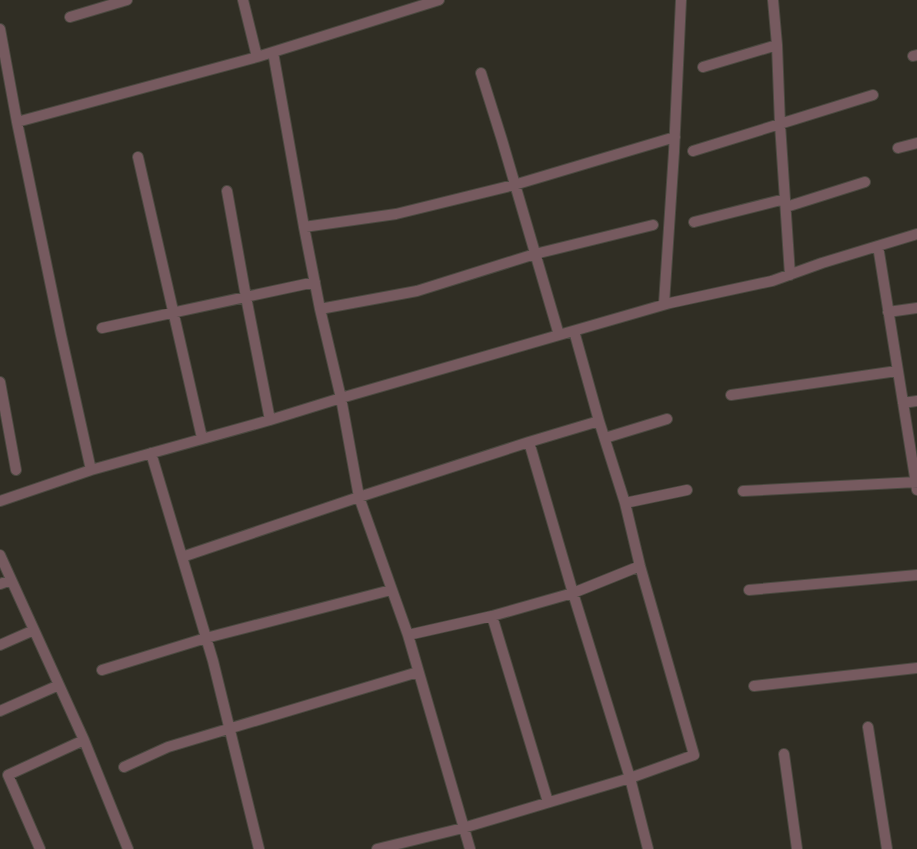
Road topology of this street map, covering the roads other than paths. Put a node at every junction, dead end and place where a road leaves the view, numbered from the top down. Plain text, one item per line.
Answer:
1 (127, 0) edge
2 (244, 0) edge
3 (439, 0) edge
4 (681, 0) edge
5 (773, 0) edge
6 (70, 17) dead end
7 (0, 29) edge
8 (777, 46) junction
9 (273, 52) junction
10 (257, 57) junction
11 (703, 67) dead end
12 (481, 73) dead end
13 (873, 95) dead end
14 (17, 122) junction
15 (780, 124) junction
16 (675, 137) junction
17 (917, 143) edge
18 (898, 148) dead end
19 (693, 151) dead end
20 (138, 157) dead end
21 (865, 182) dead end
22 (514, 185) junction
23 (227, 191) dead end
24 (785, 203) junction
25 (694, 222) dead end
26 (653, 225) dead end
27 (304, 227) junction
28 (917, 234) edge
29 (878, 246) junction
30 (535, 254) junction
31 (790, 274) junction
32 (315, 282) junction
33 (246, 297) junction
34 (664, 304) junction
35 (917, 308) edge
36 (320, 309) junction
37 (888, 312) junction
38 (174, 314) junction
39 (102, 328) dead end
40 (574, 331) junction
41 (559, 335) junction
42 (897, 371) junction
43 (0, 382) edge
44 (731, 394) dead end
45 (341, 398) junction
46 (917, 401) edge
47 (903, 403) junction
48 (667, 419) dead end
49 (270, 420) junction
50 (599, 421) junction
51 (202, 438) junction
52 (605, 438) junction
53 (529, 442) junction
54 (151, 453) junction
55 (16, 470) dead end
56 (91, 470) junction
57 (917, 485) edge
58 (687, 490) dead end
59 (743, 491) dead end
60 (359, 497) junction
61 (0, 501) edge
62 (625, 503) junction
63 (0, 555) edge
64 (182, 557) junction
65 (640, 566) junction
66 (917, 575) edge
67 (11, 580) junction
68 (0, 584) edge
69 (391, 590) junction
70 (749, 590) dead end
71 (573, 593) junction
72 (492, 616) junction
73 (34, 630) junction
74 (408, 635) junction
75 (206, 638) junction
76 (0, 645) edge
77 (917, 668) edge
78 (102, 670) dead end
79 (418, 672) junction
80 (59, 685) junction
81 (754, 686) dead end
82 (0, 711) edge
83 (868, 727) dead end
84 (230, 729) junction
85 (84, 740) junction
86 (784, 754) dead end
87 (124, 767) dead end
88 (4, 776) edge
89 (630, 778) junction
90 (548, 802) junction
91 (463, 828) junction
92 (40, 849) edge
93 (128, 849) edge
94 (259, 849) edge
95 (377, 849) edge
96 (470, 849) edge
97 (648, 849) edge
98 (797, 849) edge
99 (887, 849) edge

1 - 6 street
2 - 10 street
3 - 9 street
4 - 16 street
5 - 8 street
7 - 14 street
8 - 11 street
8 - 15 street
9 - 10 street
9 - 27 street
10 - 14 street
12 - 22 street
13 - 15 street
14 - 56 street
15 - 19 street
15 - 24 street
16 - 22 street
16 - 34 street
17 - 18 street
20 - 38 street
21 - 24 street
22 - 27 street
22 - 30 street
23 - 33 street
24 - 25 street
24 - 31 street
26 - 30 street
27 - 32 street
28 - 29 street
29 - 31 street
29 - 37 street
30 - 36 street
30 - 41 street
31 - 34 street
32 - 33 street
32 - 36 street
33 - 38 street
33 - 49 street
34 - 40 street
35 - 37 street
36 - 45 street
37 - 42 street
38 - 39 street
38 - 51 street
40 - 41 street
40 - 50 street
41 - 45 street
42 - 44 street
42 - 47 street
43 - 55 street
45 - 49 street
45 - 60 street
46 - 47 street
47 - 57 street
48 - 52 street
49 - 51 street
50 - 52 street
50 - 53 street
51 - 54 street
52 - 62 street
53 - 60 street
53 - 71 street
54 - 56 street
54 - 64 street
56 - 61 street
57 - 59 street
58 - 62 street
60 - 64 street
60 - 69 street
62 - 65 street
63 - 67 street
64 - 75 street
65 - 71 street
65 - 89 street
66 - 70 street
67 - 68 street
67 - 73 street
69 - 74 street
69 - 75 street
71 - 72 street
71 - 89 street
72 - 74 street
72 - 90 street
73 - 76 street
73 - 80 street
74 - 79 street
75 - 78 street
75 - 84 street
77 - 81 street
79 - 84 street
79 - 91 street
80 - 82 street
80 - 85 street
83 - 99 street
84 - 87 street
84 - 94 street
85 - 88 street
85 - 93 street
86 - 98 street
88 - 92 street
89 - 90 street
89 - 97 street
90 - 91 street
91 - 95 street
91 - 96 street

